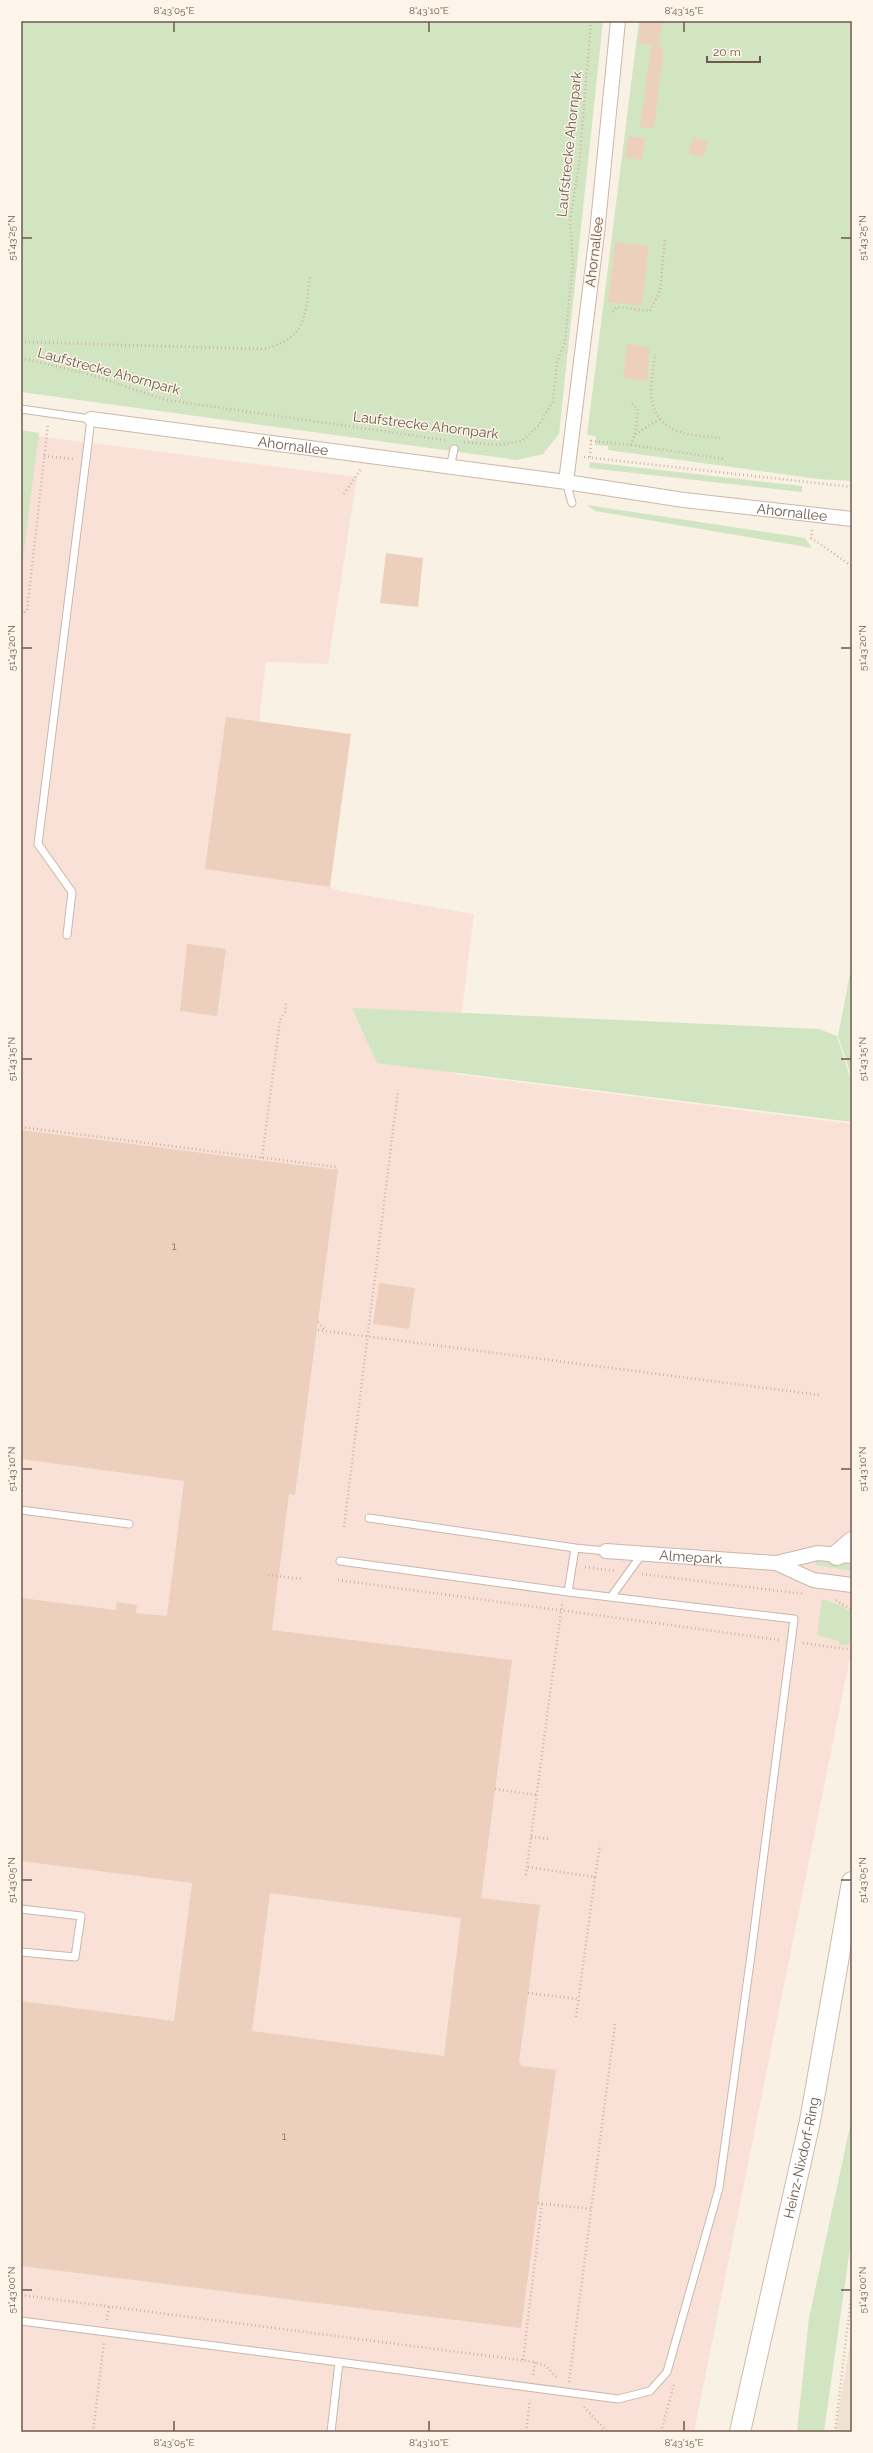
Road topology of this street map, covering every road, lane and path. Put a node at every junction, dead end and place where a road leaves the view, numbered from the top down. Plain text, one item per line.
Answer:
1 (591, 21) edge
2 (618, 21) edge
3 (664, 238) dead end
4 (310, 277) dead end
5 (612, 312) dead end
6 (21, 342) edge
7 (655, 354) dead end
8 (21, 358) edge
9 (631, 403) dead end
10 (21, 410) edge
11 (50, 413) junction
12 (91, 419) junction
13 (660, 419) junction
14 (635, 434) junction
15 (720, 438) dead end
16 (449, 440) dead end
17 (456, 441) dead end
18 (631, 446) junction
19 (454, 449) dead end
20 (570, 455) junction
21 (44, 456) junction
22 (370, 457) junction
23 (590, 457) junction
24 (724, 459) dead end
25 (87, 461) junction
26 (450, 468) junction
27 (566, 482) junction
28 (852, 487) edge
29 (344, 494) dead end
30 (572, 503) dead end
31 (814, 513) junction
32 (852, 518) edge
33 (852, 566) edge
34 (21, 615) edge
35 (67, 935) dead end
36 (286, 1002) dead end
37 (398, 1090) dead end
38 (21, 1127) edge
39 (262, 1158) junction
40 (336, 1170) dead end
41 (318, 1322) dead end
42 (318, 1330) dead end
43 (325, 1331) junction
44 (367, 1336) junction
45 (820, 1395) dead end
46 (21, 1510) edge
47 (368, 1518) dead end
48 (129, 1524) dead end
49 (344, 1527) dead end
50 (852, 1542) edge
51 (575, 1548) junction
52 (606, 1551) joint
53 (642, 1554) junction
54 (844, 1556) edge
55 (340, 1560) dead end
56 (776, 1563) junction
57 (572, 1565) junction
58 (629, 1572) junction
59 (268, 1575) dead end
60 (301, 1579) dead end
61 (338, 1580) dead end
62 (852, 1584) edge
63 (568, 1592) junction
64 (805, 1594) dead end
65 (611, 1598) junction
66 (561, 1611) junction
67 (790, 1642) junction
68 (852, 1650) edge
69 (495, 1789) dead end
70 (537, 1795) junction
71 (531, 1837) junction
72 (550, 1839) dead end
73 (600, 1845) dead end
74 (528, 1867) junction
75 (526, 1875) dead end
76 (595, 1877) junction
77 (852, 1882) edge
78 (21, 1909) edge
79 (21, 1952) edge
80 (528, 1993) dead end
81 (578, 2000) junction
82 (576, 2018) dead end
83 (615, 2024) dead end
84 (538, 2203) dead end
85 (542, 2204) junction
86 (592, 2209) junction
87 (852, 2289) edge
88 (21, 2295) edge
89 (109, 2307) junction
90 (21, 2321) edge
91 (105, 2332) junction
92 (523, 2360) junction
93 (339, 2362) junction
94 (569, 2391) junction
95 (92, 2432) edge
96 (331, 2432) edge
97 (607, 2432) edge
98 (740, 2432) edge
99 (835, 2432) edge

1 - 17 path, Laufstrecke Ahornpark
2 - 20 street, Ahornallee
3 - 5 path
4 - 6 path
7 - 13 path
8 - 16 path, Laufstrecke Ahornpark
9 - 14 path
10 - 11 lane, Ahornallee
11 - 12 lane, Ahornallee
11 - 21 path
12 - 22 street, Ahornallee
12 - 25 lane
13 - 14 path
13 - 15 path
14 - 18 path
18 - 23 path
18 - 24 path
19 - 26 lane
20 - 23 path
20 - 27 street, Ahornallee
21 - 25 path
21 - 34 path
22 - 26 street, Ahornallee
22 - 29 path
23 - 28 path
25 - 35 lane
26 - 27 street, Ahornallee
27 - 30 lane
27 - 31 street, Ahornallee
31 - 32 street, Ahornallee
31 - 33 path
36 - 39 path
37 - 44 path
38 - 39 path
39 - 40 path
41 - 43 path
42 - 43 path
43 - 44 path
44 - 45 path
44 - 49 path
46 - 48 lane
47 - 51 lane
50 - 54 main road
51 - 52 lane
51 - 57 lane
52 - 53 street, Almepark
53 - 56 street, Almepark
53 - 58 lane
54 - 56 street, Almepark
55 - 63 lane
56 - 62 street, Almepark
57 - 58 path
57 - 63 lane
58 - 64 path
58 - 65 lane
59 - 60 path
61 - 66 path
63 - 65 lane
65 - 67 lane
66 - 67 path
66 - 70 path
67 - 68 path
67 - 94 lane
69 - 70 path
70 - 71 path
71 - 72 path
71 - 74 path
73 - 76 path
74 - 75 path
74 - 76 path
76 - 81 path
77 - 98 main road, Heinz-Nixdorf-Ring
78 - 79 lane
80 - 81 path
81 - 82 path
83 - 86 path
84 - 85 path
85 - 86 path
85 - 92 path
86 - 94 path
87 - 99 path
88 - 89 path
89 - 91 path
89 - 92 path
90 - 91 lane
91 - 93 lane
91 - 95 path
92 - 94 path
93 - 94 lane
93 - 96 lane
94 - 97 path

